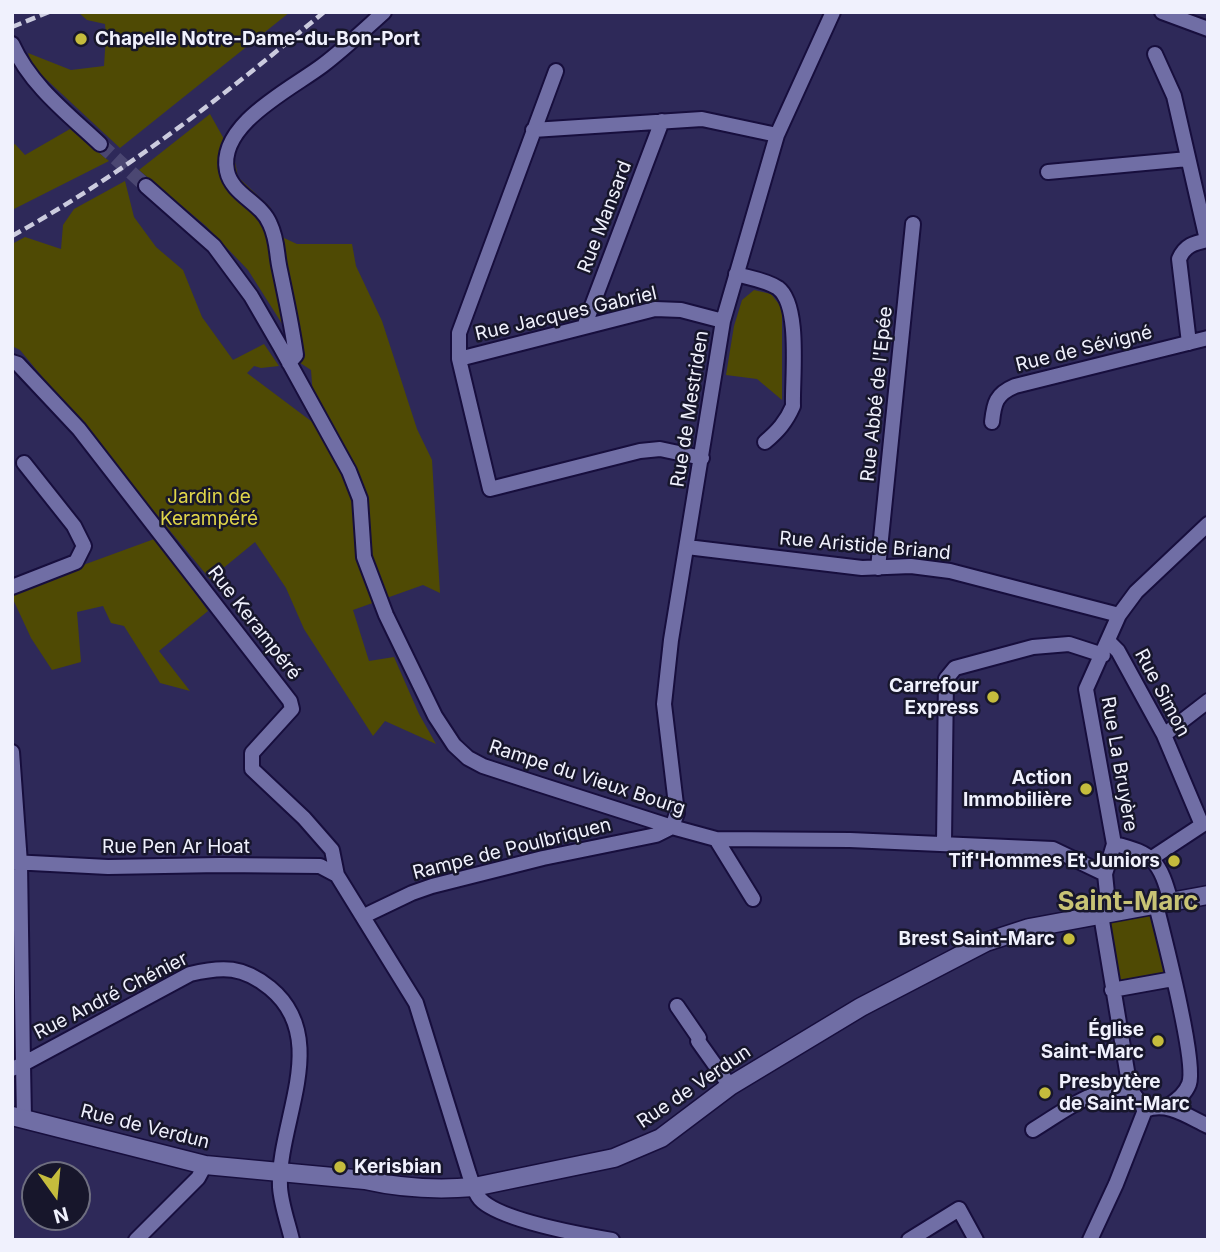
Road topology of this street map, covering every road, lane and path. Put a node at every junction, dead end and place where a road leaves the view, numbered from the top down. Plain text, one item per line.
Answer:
1 (384, 12) edge
2 (832, 12) edge
3 (1162, 12) edge
4 (1208, 29) edge
5 (13, 50) edge
6 (1155, 54) dead end
7 (556, 71) dead end
8 (662, 121) junction
9 (533, 130) junction
10 (777, 135) junction
11 (100, 144) tunnel mouth
12 (1188, 159) junction
13 (1048, 172) dead end
14 (146, 186) tunnel mouth
15 (913, 224) dead end
16 (1207, 240) edge
17 (736, 274) junction
18 (723, 321) junction
19 (584, 327) junction
20 (1208, 338) edge
21 (1189, 343) junction
22 (459, 359) junction
23 (12, 362) edge
24 (289, 363) junction
25 (992, 422) dead end
26 (765, 442) dead end
27 (702, 458) junction
28 (24, 463) dead end
29 (1208, 524) edge
30 (687, 547) junction
31 (878, 568) junction
32 (12, 587) edge
33 (1119, 615) junction
34 (1106, 649) junction
35 (1208, 701) edge
36 (1164, 735) junction
37 (12, 752) edge
38 (672, 827) junction
39 (716, 839) junction
40 (944, 843) junction
41 (1114, 844) junction
42 (1152, 858) junction
43 (16, 863) edge
44 (1105, 874) junction
45 (337, 875) junction
46 (1208, 895) edge
47 (753, 899) dead end
48 (1163, 903) junction
49 (1105, 914) junction
50 (364, 916) junction
51 (1173, 979) junction
52 (1112, 990) junction
53 (677, 1006) dead end
54 (18, 1067) edge
55 (730, 1086) junction
56 (1130, 1089) junction
57 (1167, 1107) junction
58 (1144, 1110) junction
59 (18, 1117) edge
60 (1208, 1126) edge
61 (1033, 1130) dead end
62 (205, 1165) junction
63 (281, 1172) junction
64 (474, 1187) junction
65 (538, 1223) junction
66 (136, 1240) edge
67 (292, 1240) edge
68 (541, 1240) edge
69 (612, 1240) edge
70 (909, 1240) edge
71 (976, 1240) edge
72 (1090, 1240) edge

1 - 24 street
2 - 10 street, Rue de Mestriden
3 - 4 street
5 - 11 street
6 - 12 street
7 - 9 street
8 - 9 street
8 - 10 street
8 - 19 street, Rue Mansard
9 - 22 street
10 - 17 street, Rue de Mestriden
12 - 13 street
12 - 16 street
14 - 24 street, Rampe du Vieux Bourg
15 - 31 street, Rue Abbé de l'Epée
16 - 21 street
17 - 18 street, Rue de Mestriden
17 - 26 street
18 - 19 street, Rue Jacques Gabriel
18 - 27 street, Rue de Mestriden
19 - 22 street, Rue Jacques Gabriel
20 - 21 street, Rue de Sévigné
21 - 25 street, Rue de Sévigné
22 - 27 street
23 - 45 street, Rue Kerampéré
24 - 38 street, Rampe du Vieux Bourg
27 - 30 street, Rue de Mestriden
28 - 32 street
29 - 33 street, Rue La Bruyère
30 - 31 street, Rue Aristide Briand
30 - 38 street, Rue de Mestriden
31 - 33 street, Rue Aristide Briand
33 - 34 street, Rue La Bruyère
34 - 36 street, Rue Simon
34 - 40 street
34 - 41 street, Rue La Bruyère
35 - 36 street
36 - 42 street, Rue Simon
37 - 43 street
38 - 39 street, Rampe du Vieux Bourg
38 - 50 street, Rampe de Poulbriquen
39 - 40 street, Rampe du Vieux Bourg
39 - 47 street
40 - 44 street, Rampe du Vieux Bourg
41 - 42 street
41 - 44 street
42 - 48 street
43 - 45 street, Rue Pen Ar Hoat
43 - 54 street
44 - 49 street
45 - 50 street, Rue Kerampéré
46 - 48 street, Rue de Verdun
48 - 49 street, Rue de Verdun
48 - 51 street
49 - 52 street
49 - 55 street, Rue de Verdun
50 - 64 street, Rue Kerampéré
51 - 52 street
51 - 57 street
52 - 56 street
53 - 55 street
54 - 59 street
54 - 63 street, Rue André Chénier
55 - 64 street, Rue de Verdun
56 - 58 street
56 - 61 street
57 - 58 street
57 - 60 street
58 - 72 street
59 - 62 street, Rue de Verdun
62 - 63 street, Rue de Verdun
62 - 66 street
63 - 64 street, Rue de Verdun
63 - 67 street, Rue André Chénier
64 - 65 street
65 - 68 street
65 - 69 street
70 - 71 street

